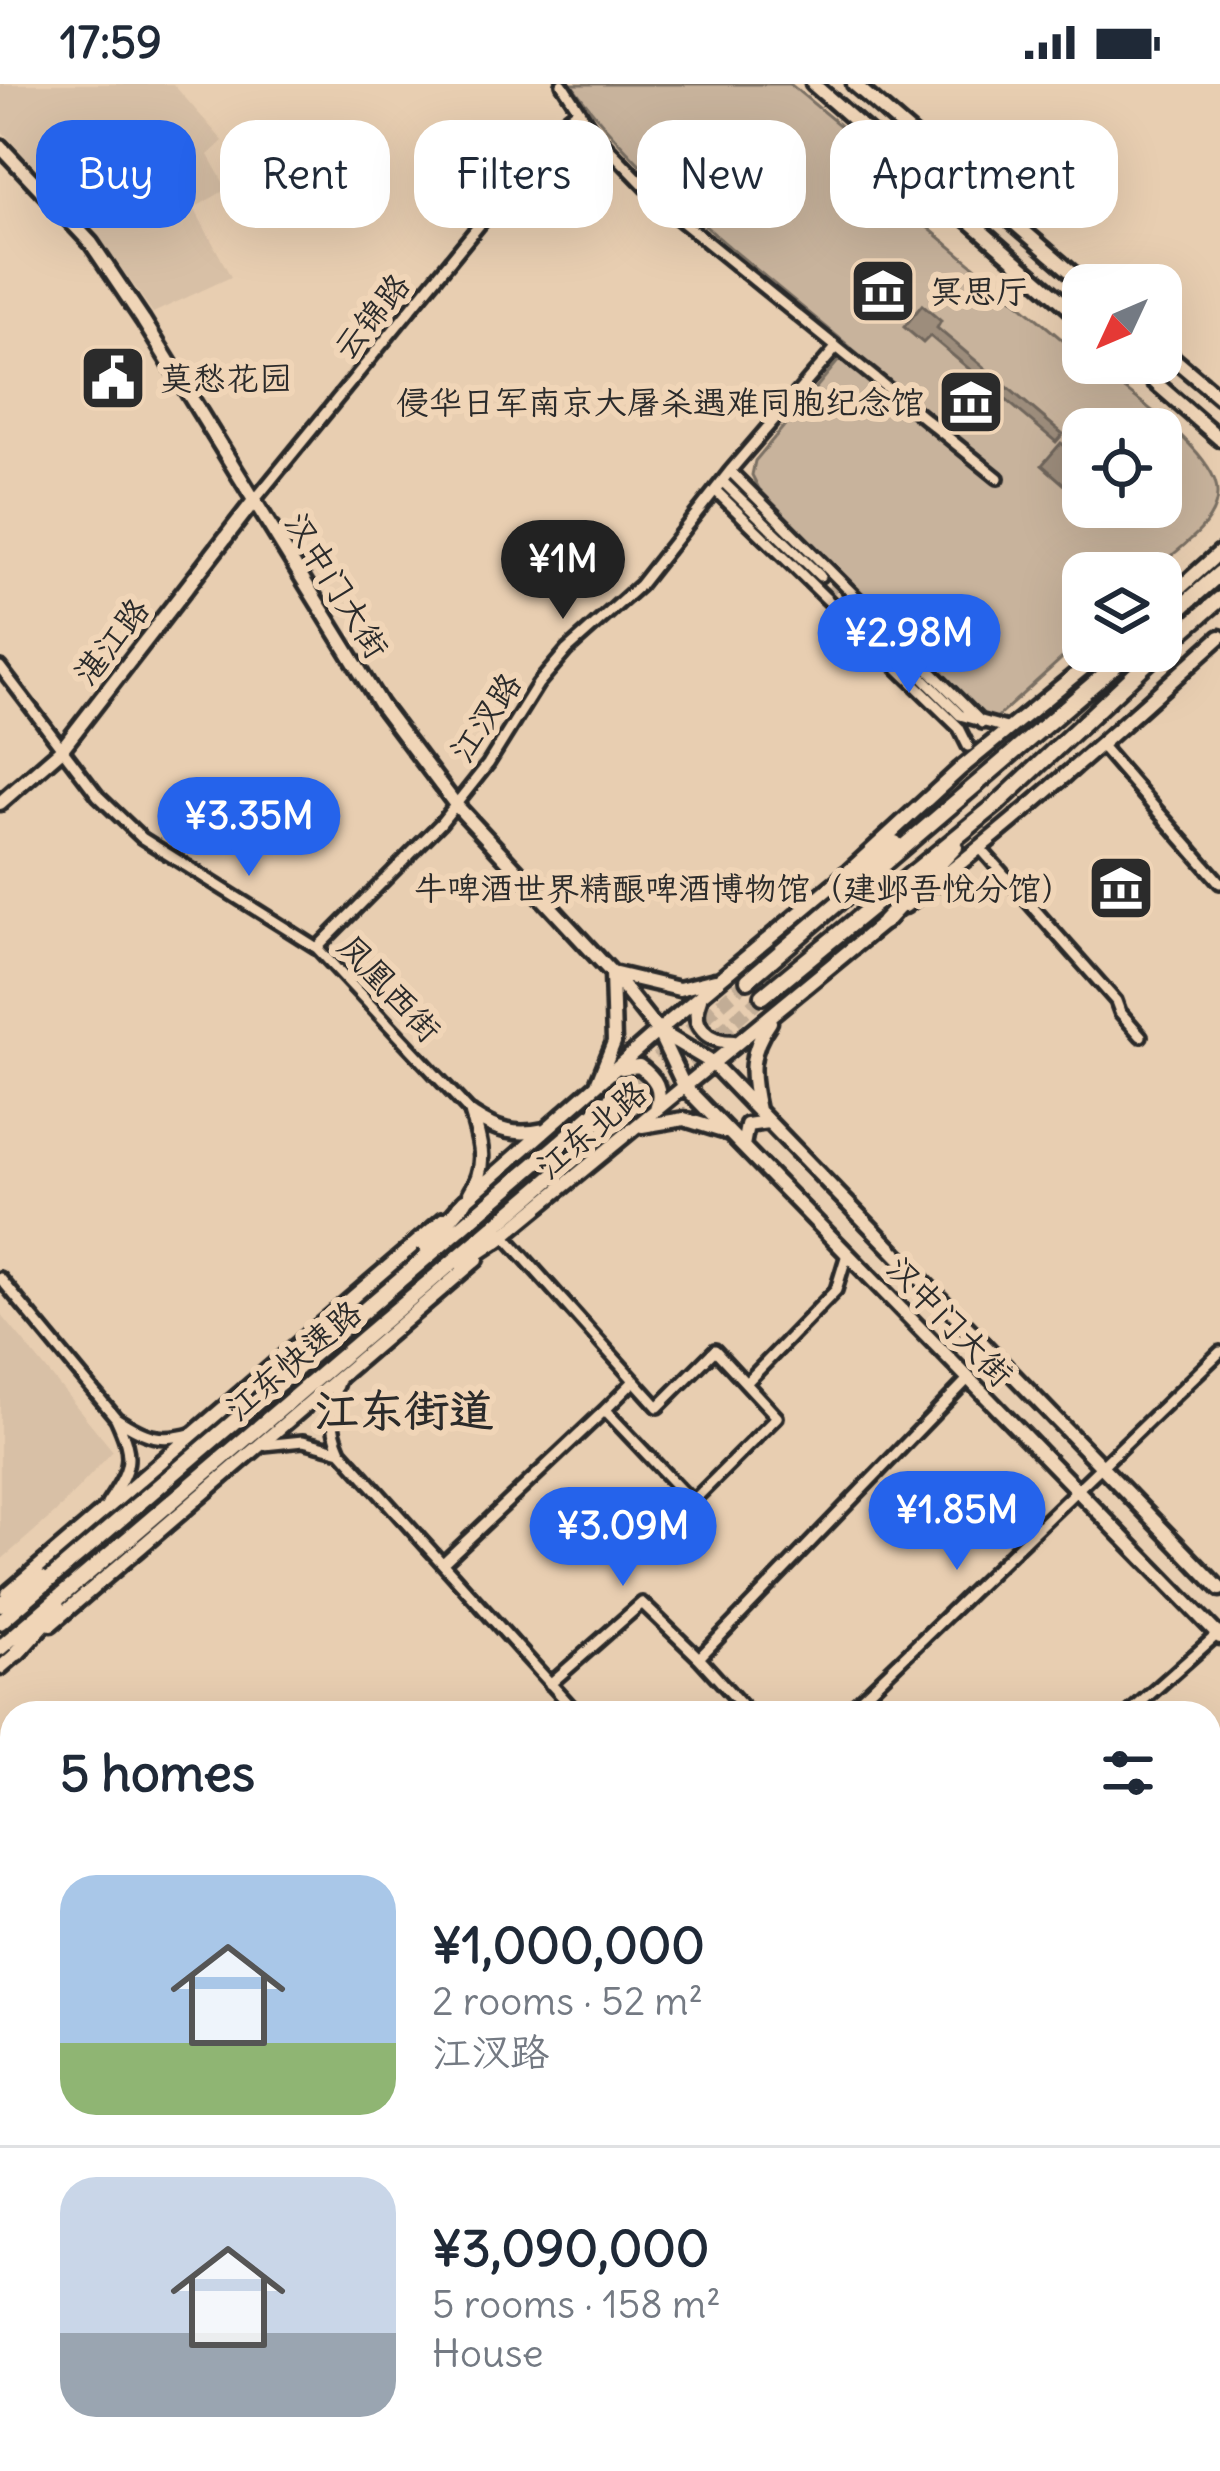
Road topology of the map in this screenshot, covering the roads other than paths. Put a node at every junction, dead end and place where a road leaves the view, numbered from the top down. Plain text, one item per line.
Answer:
1 (562, 84) edge
2 (813, 84) edge
3 (854, 84) edge
4 (578, 110) junction
5 (0, 146) edge
6 (1062, 264) edge
7 (1062, 302) edge
8 (835, 349) junction
9 (1182, 366) edge
10 (1157, 384) edge
11 (1220, 398) edge
12 (1218, 438) edge
13 (998, 478) dead end
14 (722, 481) junction
15 (253, 502) junction
16 (1220, 552) edge
17 (1220, 573) edge
18 (826, 574) junction
19 (1182, 586) edge
20 (818, 591) junction
21 (853, 595) junction
22 (1220, 599) edge
23 (1182, 606) edge
24 (839, 610) junction
25 (872, 613) junction
26 (855, 627) junction
27 (1182, 632) edge
28 (892, 633) junction
29 (1220, 637) edge
30 (891, 646) tunnel mouth
31 (876, 647) junction
32 (0, 667) edge
33 (1079, 672) edge
34 (1107, 672) edge
35 (1138, 672) edge
36 (960, 715) junction
37 (982, 723) junction
38 (1010, 729) junction
39 (968, 746) junction
40 (1102, 747) junction
41 (61, 750) junction
42 (960, 770) junction
43 (0, 803) edge
44 (997, 804) junction
45 (456, 805) junction
46 (940, 814) junction
47 (981, 849) junction
48 (846, 874) junction
49 (1220, 883) edge
50 (884, 922) junction
51 (316, 948) junction
52 (732, 972) junction
53 (613, 974) junction
54 (748, 980) tunnel mouth
55 (763, 996) tunnel mouth
56 (701, 998) junction
57 (775, 1015) junction
58 (658, 1030) junction
59 (1141, 1036) dead end
60 (736, 1042) junction
61 (711, 1062) junction
62 (618, 1069) junction
63 (684, 1086) junction
64 (594, 1090) junction
65 (610, 1100) tunnel mouth
66 (656, 1111) junction
67 (758, 1111) junction
68 (472, 1114) junction
69 (629, 1122) junction
70 (769, 1122) junction
71 (548, 1130) junction
72 (731, 1135) junction
73 (742, 1146) junction
74 (465, 1201) junction
75 (504, 1235) junction
76 (847, 1254) junction
77 (0, 1278) edge
78 (399, 1279) junction
79 (412, 1294) junction
80 (1220, 1352) edge
81 (340, 1376) junction
82 (968, 1379) junction
83 (633, 1382) junction
84 (747, 1382) junction
85 (605, 1410) junction
86 (116, 1418) junction
87 (193, 1432) junction
88 (253, 1449) junction
89 (341, 1451) junction
90 (1100, 1465) junction
91 (1075, 1490) junction
92 (104, 1510) junction
93 (80, 1552) junction
94 (443, 1563) junction
95 (94, 1567) junction
96 (1220, 1589) edge
97 (0, 1602) edge
98 (0, 1622) edge
99 (1219, 1635) edge
100 (0, 1648) edge
101 (17, 1653) junction
102 (699, 1658) junction
103 (0, 1668) edge
104 (550, 1684) junction
105 (566, 1701) edge
106 (738, 1701) edge
107 (858, 1701) edge
108 (1143, 1701) edge

1 - 4 street
2 - 7 main road
3 - 6 main road
4 - 8 street
4 - 15 street, 云锦路
5 - 15 main road, 汉中门大街
8 - 13 street
8 - 14 street, 江汊路
9 - 11 main road
10 - 12 main road
14 - 18 street
14 - 20 street
14 - 45 street, 江汊路
15 - 41 main road, 湛江路
15 - 45 main road, 汉中门大街
16 - 19 main road
17 - 23 highway
18 - 20 street
18 - 21 street
20 - 24 street
21 - 24 street
21 - 25 street
22 - 27 highway
24 - 26 street
25 - 26 street
25 - 28 street
26 - 31 street
28 - 31 street
28 - 37 street
29 - 40 main road, 江东北路
30 - 36 street
31 - 39 street
32 - 41 street, 凤凰西街
33 - 38 main road, 江东北路
34 - 46 highway
35 - 44 highway
36 - 37 street
36 - 39 street
37 - 38 street
38 - 42 main road, 江东北路
39 - 42 street
40 - 47 main road, 江东北路
40 - 49 street
41 - 43 main road, 湛江路
41 - 51 street, 凤凰西街
42 - 48 main road, 江东北路
44 - 50 highway
44 - 55 highway
45 - 51 street, 江汊路
45 - 53 main road, 汉中门大街
46 - 48 highway
46 - 54 highway
47 - 50 main road, 江东北路
47 - 59 street
48 - 52 main road, 江东北路
50 - 57 main road, 江东北路
51 - 68 street, 凤凰西街
52 - 53 main road
52 - 56 main road, 江东北路
53 - 58 main road, 汉中门大街
53 - 64 main road
56 - 58 main road, 江东北路
56 - 60 main road
57 - 60 main road, 江东北路
57 - 67 main road
58 - 61 main road, 汉中门大街
58 - 62 main road, 江东北路
58 - 63 main road, 汉中门大街
60 - 61 main road, 江东北路
61 - 63 main road, 江东北路
61 - 67 main road, 汉中门大街
62 - 64 main road, 江东北路
62 - 66 main road
63 - 66 main road, 江东北路
63 - 72 main road, 汉中门大街
64 - 71 main road, 江东北路
65 - 78 highway, 江东快速路
66 - 69 main road, 江东北路
67 - 70 main road, 汉中门大街
68 - 71 main road
68 - 74 main road
69 - 72 main road
69 - 75 main road, 江东北路
69 - 79 highway, 江东快速路
70 - 73 main road
70 - 90 main road, 汉中门大街
71 - 74 main road, 江东北路
72 - 73 main road, 汉中门大街
73 - 76 main road, 汉中门大街
74 - 78 highway
74 - 87 main road, 江东北路
75 - 79 highway
75 - 81 main road, 江东北路
75 - 83 street
76 - 82 main road, 汉中门大街
76 - 84 street
77 - 86 street
78 - 93 highway, 江东快速路
79 - 95 highway, 江东快速路
80 - 90 street
81 - 88 main road, 江东北路
81 - 89 street
82 - 91 main road, 汉中门大街
82 - 102 street
83 - 84 street
83 - 85 street
84 - 85 street
85 - 94 street
86 - 87 street
86 - 92 street
87 - 92 main road, 江东北路
88 - 89 street
88 - 101 main road, 江东北路
89 - 94 street
90 - 91 street
90 - 96 main road, 汉中门大街
91 - 99 main road, 汉中门大街
91 - 107 street
92 - 97 main road, 江东北路
93 - 97 highway
93 - 98 highway, 江东快速路
94 - 104 street
95 - 100 highway, 江东快速路
95 - 101 highway
99 - 108 street
101 - 103 main road, 江东北路
102 - 104 street
102 - 106 street
104 - 105 street

